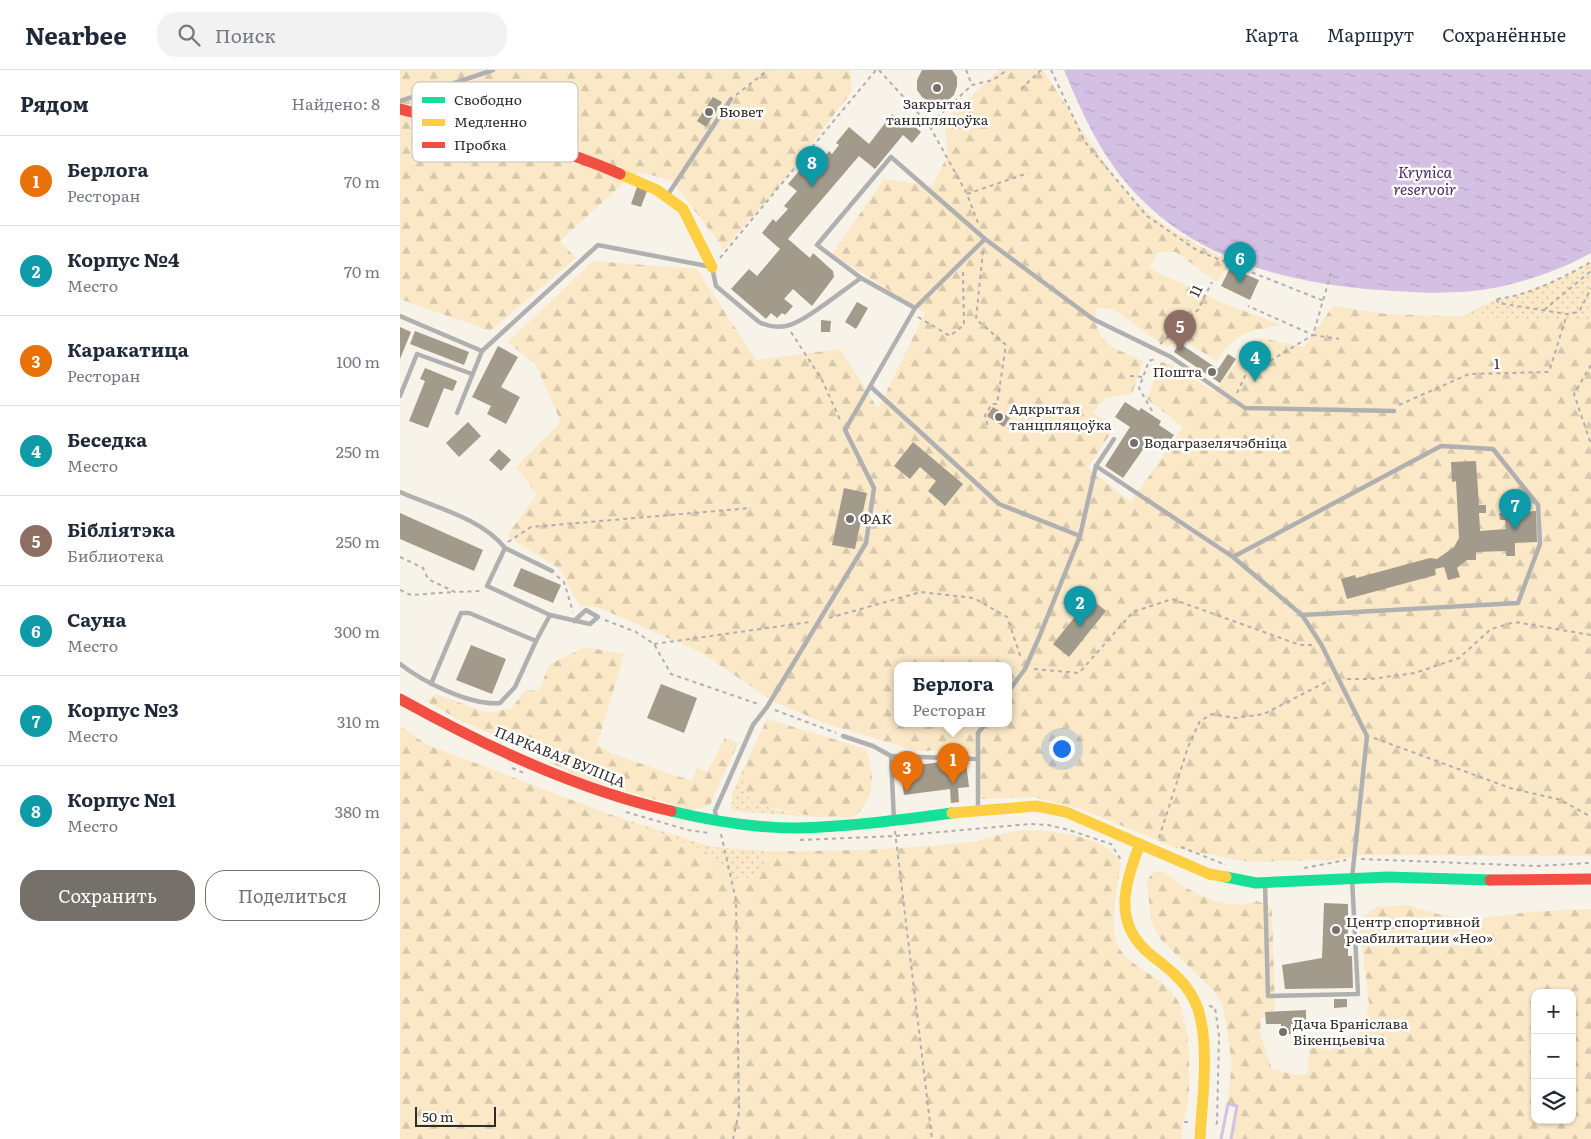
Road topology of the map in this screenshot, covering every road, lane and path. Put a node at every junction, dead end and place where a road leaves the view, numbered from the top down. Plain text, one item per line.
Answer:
1 (493, 70) edge
2 (768, 70) edge
3 (878, 70) edge
4 (966, 70) edge
5 (1007, 70) edge
6 (1040, 70) edge
7 (1050, 70) edge
8 (457, 82) edge
9 (972, 85) junction
10 (1021, 89) dead end
11 (412, 97) edge
12 (731, 99) joint
13 (400, 101) edge
14 (929, 125) junction
15 (578, 157) edge
16 (1028, 173) dead end
17 (967, 194) junction
18 (666, 197) junction
19 (984, 239) junction
20 (963, 262) junction
21 (1591, 262) edge
22 (712, 267) junction
23 (1591, 271) edge
24 (1330, 273) dead end
25 (861, 278) junction
26 (1212, 282) dead end
27 (1591, 288) edge
28 (1324, 301) junction
29 (1248, 306) dead end
30 (915, 308) junction
31 (1544, 310) junction
32 (1567, 314) junction
33 (400, 316) edge
34 (787, 326) junction
35 (1313, 335) junction
36 (1340, 339) dead end
37 (1154, 349) junction
38 (482, 351) junction
39 (1166, 355) junction
40 (1591, 365) edge
41 (472, 374) junction
42 (1130, 376) dead end
43 (1143, 377) junction
44 (871, 387) junction
45 (400, 396) edge
46 (1232, 399) junction
47 (1152, 411) dead end
48 (1394, 411) joint
49 (457, 413) dead end
50 (988, 427) dead end
51 (845, 430) junction
52 (1114, 439) dead end
53 (1591, 444) edge
54 (1096, 466) junction
55 (400, 492) edge
56 (751, 508) dead end
57 (1080, 536) junction
58 (504, 548) junction
59 (400, 557) edge
60 (1233, 557) junction
61 (552, 571) joint
62 (400, 590) edge
63 (497, 591) junction
64 (455, 592) junction
65 (550, 615) junction
66 (1302, 615) junction
67 (598, 617) junction
68 (574, 621) junction
69 (818, 621) junction
70 (1591, 635) edge
71 (536, 642) junction
72 (654, 644) junction
73 (1315, 645) dead end
74 (400, 664) edge
75 (1025, 668) junction
76 (1339, 679) junction
77 (431, 684) junction
78 (1012, 686) edge
79 (1334, 687) dead end
80 (400, 699) edge
81 (766, 707) junction
82 (983, 727) edge
83 (842, 736) joint
84 (1367, 736) junction
85 (891, 756) junction
86 (978, 759) junction
87 (508, 766) dead end
88 (526, 774) dead end
89 (625, 811) dead end
90 (978, 811) junction
91 (1591, 818) edge
92 (894, 821) junction
93 (718, 822) junction
94 (721, 835) junction
95 (730, 835) dead end
96 (896, 836) junction
97 (1159, 839) dead end
98 (794, 840) dead end
99 (1140, 844) junction
100 (1181, 847) dead end
101 (1121, 860) dead end
102 (1355, 860) junction
103 (1591, 864) edge
104 (1227, 865) dead end
105 (1303, 868) dead end
106 (1352, 878) junction
107 (1591, 879) edge
108 (1265, 883) junction
109 (733, 1139) edge
110 (932, 1139) edge
111 (1200, 1139) edge

1 - 8 lane
2 - 12 path
3 - 14 path
3 - 22 path
4 - 9 path
5 - 9 path
6 - 10 path
7 - 28 path
9 - 14 path
11 - 13 lane
12 - 18 lane
14 - 17 path
15 - 18 street
16 - 17 path
17 - 19 path
18 - 22 street
19 - 20 lane
19 - 25 lane
19 - 37 lane
19 - 50 path
20 - 30 lane
20 - 30 path
21 - 31 path
22 - 34 lane
22 - 38 lane
23 - 31 path
24 - 28 path
25 - 30 lane
25 - 34 lane
26 - 37 path, 11
27 - 32 path
28 - 35 path
29 - 35 path
30 - 44 lane
31 - 32 path
32 - 48 path, 1
33 - 38 lane
34 - 51 path
35 - 36 path
35 - 46 path
37 - 39 lane
38 - 41 lane
39 - 43 path
39 - 46 lane
40 - 53 path
41 - 45 lane
41 - 49 lane
42 - 43 path
43 - 47 path
44 - 51 lane
44 - 57 lane
46 - 48 lane
51 - 69 lane
52 - 54 lane
54 - 57 lane
54 - 60 lane
55 - 58 lane
56 - 58 path
57 - 75 lane
58 - 61 lane
58 - 63 lane
59 - 64 path
60 - 66 lane
60 - 66 lane
61 - 68 path
62 - 64 path
63 - 64 path
63 - 65 lane
65 - 68 lane
65 - 71 lane
66 - 76 lane
67 - 68 lane
67 - 68 lane
67 - 72 path
69 - 72 path
69 - 75 path
69 - 81 lane
70 - 76 path
71 - 77 lane
71 - 77 lane
72 - 81 path
73 - 75 path
74 - 77 lane
75 - 78 lane
76 - 84 lane
79 - 97 path
80 - 93 street, ПАРКАВАЯ ВУЛІЦА
81 - 83 path
81 - 93 lane
82 - 86 lane
83 - 85 lane
84 - 91 path
84 - 102 lane
85 - 86 lane
85 - 92 lane
86 - 90 lane
87 - 88 path
89 - 94 path
90 - 92 street, ПАРКАВАЯ ВУЛІЦА
90 - 99 street, ПАРКАВАЯ ВУЛІЦА
92 - 93 street, ПАРКАВАЯ ВУЛІЦА
92 - 96 path
93 - 94 path
94 - 95 path
94 - 109 path
96 - 98 path
96 - 101 path
96 - 110 path
99 - 108 street, ПАРКАВАЯ ВУЛІЦА
99 - 111 street
100 - 104 path
102 - 103 path
102 - 105 path
102 - 106 lane
106 - 107 street, ПАРКАВАЯ ВУЛІЦА
106 - 108 street, ПАРКАВАЯ ВУЛІЦА
106 - 108 lane

